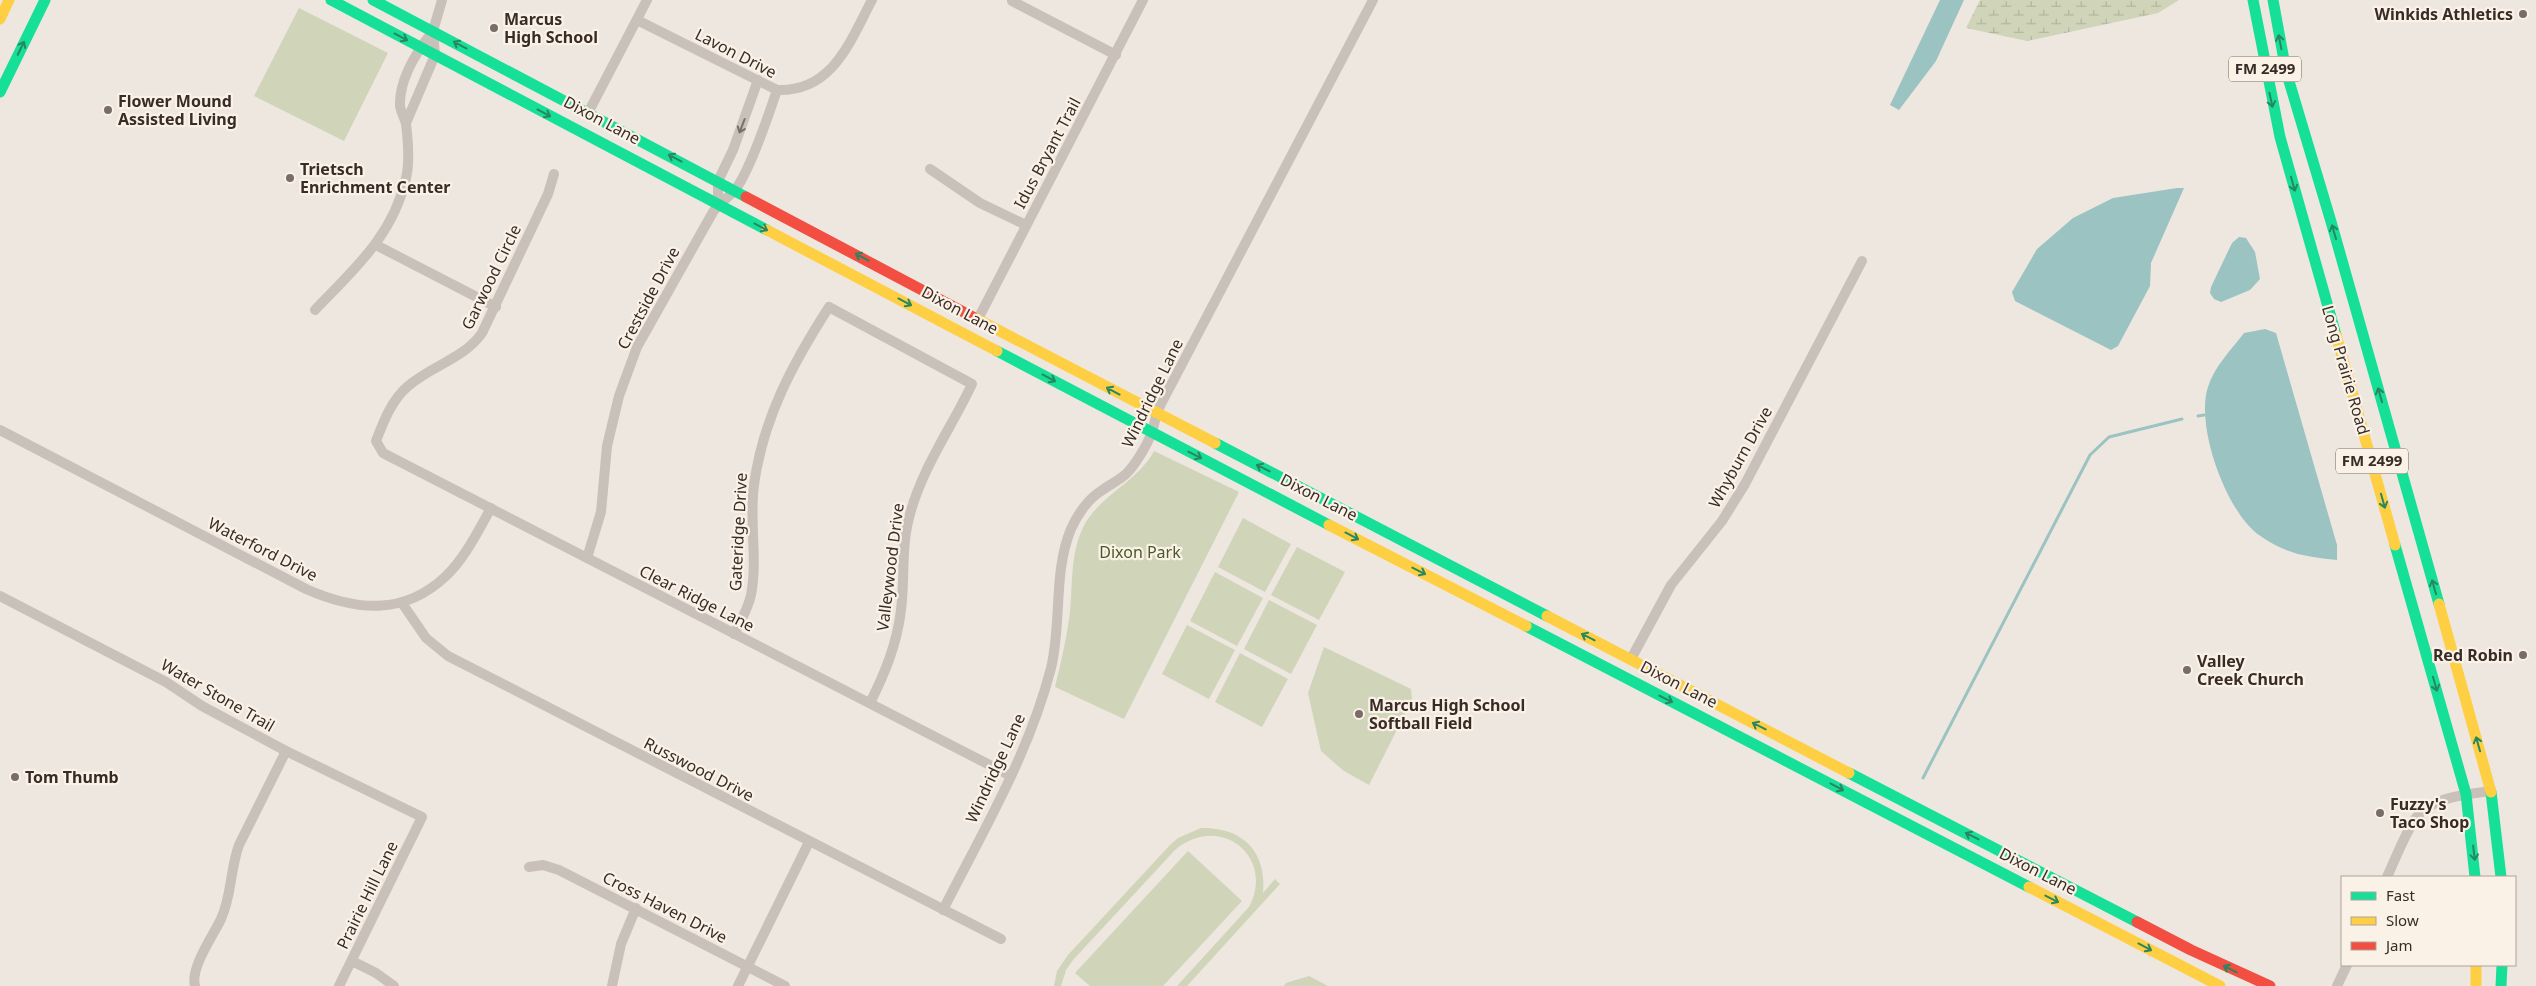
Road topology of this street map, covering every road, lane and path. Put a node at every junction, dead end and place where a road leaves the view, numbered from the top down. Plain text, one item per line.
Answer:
1 (9, 0) edge
2 (45, 0) edge
3 (331, 0) edge
4 (365, 0) edge
5 (373, 0) edge
6 (442, 0) edge
7 (647, 0) edge
8 (872, 0) edge
9 (1143, 0) edge
10 (1373, 0) edge
11 (2254, 0) edge
12 (2273, 0) edge
13 (1012, 1) dead end
14 (358, 14) junction
15 (0, 19) edge
16 (637, 20) junction
17 (433, 31) junction
18 (420, 47) junction
19 (435, 55) junction
20 (1116, 55) junction
21 (758, 80) junction
22 (777, 90) junction
23 (0, 92) edge
24 (588, 113) junction
25 (406, 123) junction
26 (930, 169) dead end
27 (554, 174) dead end
28 (718, 181) junction
29 (735, 190) junction
30 (718, 204) junction
31 (1026, 225) junction
32 (376, 245) junction
33 (1862, 261) dead end
34 (2334, 282) junction
35 (496, 307) junction
36 (315, 310) dead end
37 (978, 319) junction
38 (972, 384) joint
39 (1156, 413) junction
40 (0, 430) edge
41 (1152, 433) junction
42 (376, 441) joint
43 (491, 508) junction
44 (588, 558) junction
45 (0, 596) edge
46 (402, 602) junction
47 (734, 634) junction
48 (1631, 659) junction
49 (870, 704) junction
50 (1802, 748) junction
51 (286, 751) junction
52 (1794, 764) junction
53 (1010, 776) junction
54 (2491, 790) junction
55 (2466, 794) junction
56 (422, 817) joint
57 (809, 842) junction
58 (528, 867) dead end
59 (2387, 876) edge
60 (2475, 876) edge
61 (2501, 876) edge
62 (2108, 907) junction
63 (636, 908) junction
64 (943, 910) junction
65 (2102, 925) junction
66 (1001, 939) dead end
67 (352, 961) junction
68 (747, 966) junction
69 (2347, 966) edge
70 (2476, 966) edge
71 (2502, 966) edge
72 (195, 986) edge
73 (339, 986) edge
74 (394, 986) edge
75 (612, 986) edge
76 (738, 986) edge
77 (785, 986) edge
78 (2220, 986) edge
79 (2270, 986) edge
80 (2337, 986) edge
81 (2476, 986) edge
82 (2501, 986) edge

1 - 15 main road
23 -> 2 main road
3 - 14 main road, Dixon Lane
4 - 14 main road
5 - 17 main road, Dixon Lane
6 - 17 street
7 - 16 street
8 - 22 street, Lavon Drive
9 - 20 street, Idus Bryant Trail
10 - 39 street, Windridge Lane
11 -> 34 main road, Long Prairie Road / FM 2499
34 -> 12 main road, Long Prairie Road / FM 2499
13 - 20 street
14 -> 18 main road, Dixon Lane
16 - 21 street, Lavon Drive
16 - 24 street
17 - 18 street
17 - 19 street
24 -> 17 main road, Dixon Lane
18 - 19 main road, Dixon Lane
18 - 25 street
19 - 25 street
19 -> 30 main road, Dixon Lane
20 - 31 street, Idus Bryant Trail
21 - 22 street, Lavon Drive
21 -> 28 street
22 - 29 street
28 -> 24 main road, Dixon Lane
25 - 32 street
26 - 31 street
27 - 35 street, Garwood Circle
28 - 29 main road, Dixon Lane
28 - 30 street
29 - 30 street
37 -> 29 main road, Dixon Lane
30 -> 41 main road, Dixon Lane
30 - 44 street, Crestside Drive
31 - 37 street, Idus Bryant Trail
32 - 35 street
32 - 36 street
33 - 48 street, Whyburn Drive
54 -> 34 main road, Long Prairie Road / FM 2499
34 -> 55 main road, Long Prairie Road / FM 2499
35 - 42 street, Garwood Circle
39 -> 37 main road, Dixon Lane
38 - 47 street, Gateridge Drive
38 - 49 street, Valleywood Drive
39 - 41 street, Windridge Lane
48 -> 39 main road, Dixon Lane
40 - 46 street, Waterford Drive
41 -> 52 main road, Dixon Lane
41 - 53 street, Windridge Lane
42 - 43 street, Clear Ridge Lane
43 - 44 street, Clear Ridge Lane
43 - 46 street, Waterford Drive
44 - 47 street, Clear Ridge Lane
45 - 51 street, Water Stone Trail
46 - 57 street, Russwood Drive
47 - 49 street, Clear Ridge Lane
50 -> 48 main road, Dixon Lane
49 - 53 street, Clear Ridge Lane
50 - 52 main road
62 -> 50 main road, Dixon Lane
51 - 56 street, Water Stone Trail
51 - 72 street
52 -> 65 main road, Dixon Lane
53 - 64 street, Windridge Lane
54 - 55 street
54 - 61 main road, Long Prairie Road / FM 2499
55 - 59 street
55 -> 60 main road, Long Prairie Road / FM 2499
56 - 67 street, Prairie Hill Lane
57 - 64 street, Russwood Drive
57 - 68 street
58 - 63 street, Cross Haven Drive
62 - 65 main road
79 -> 62 main road, Dixon Lane
63 - 68 street, Cross Haven Drive
63 - 75 street
64 - 66 street, Russwood Drive
65 -> 78 main road, Dixon Lane
67 - 73 street, Prairie Hill Lane
67 - 74 street
68 - 76 street
68 - 77 street, Cross Haven Drive
69 - 80 street
70 - 81 main road
71 - 82 main road

